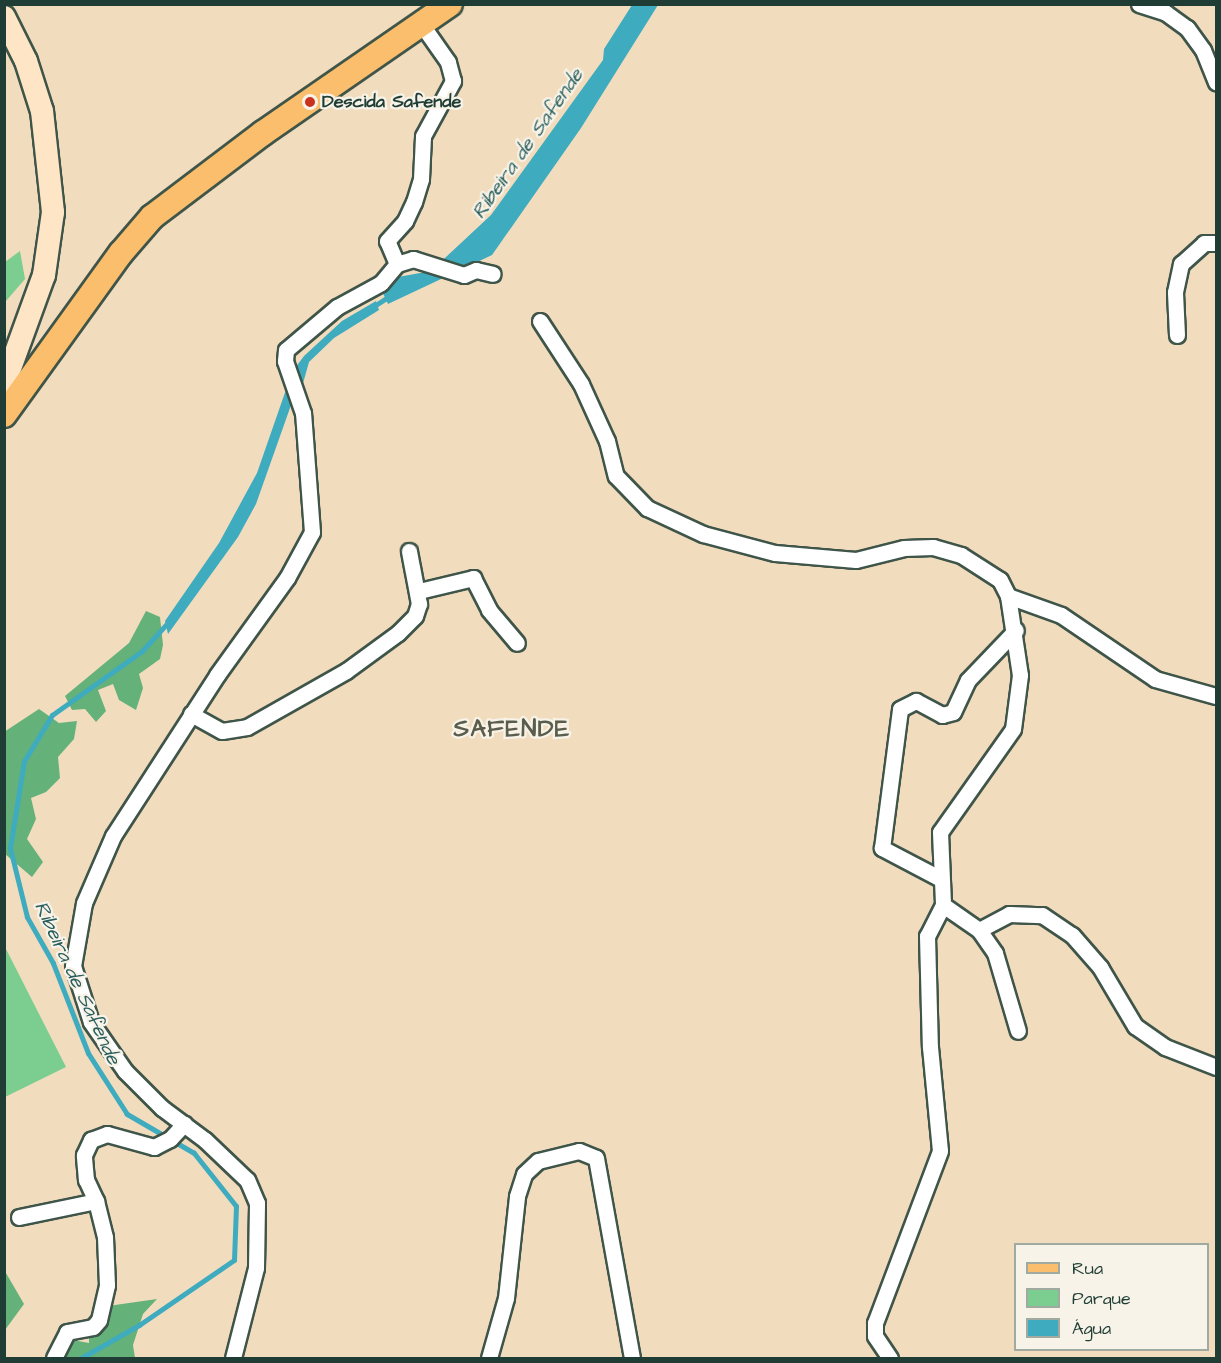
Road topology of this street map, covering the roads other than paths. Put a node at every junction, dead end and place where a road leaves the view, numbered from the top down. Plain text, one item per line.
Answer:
1 (1138, 4) edge
2 (434, 12) edge
3 (4, 16) edge
4 (1216, 82) edge
5 (1216, 243) edge
6 (397, 264) junction
7 (493, 274) dead end
8 (540, 321) dead end
9 (1177, 335) dead end
10 (4, 385) edge
11 (4, 415) edge
12 (409, 551) dead end
13 (419, 591) junction
14 (1008, 596) junction
15 (1016, 630) junction
16 (517, 643) dead end
17 (1216, 696) edge
18 (191, 714) junction
19 (940, 879) junction
20 (944, 905) junction
21 (979, 930) junction
22 (1018, 1031) dead end
23 (1216, 1067) edge
24 (184, 1124) junction
25 (96, 1201) junction
26 (19, 1217) dead end
27 (54, 1359) edge
28 (233, 1359) edge
29 (489, 1359) edge
30 (632, 1359) edge
31 (890, 1359) edge

1 - 4 street
2 - 6 street
2 - 11 main road
3 - 10 street
5 - 9 street
6 - 7 street
6 - 18 street
8 - 14 street
12 - 13 street
13 - 16 street
13 - 18 street
14 - 15 street
14 - 17 street
15 - 19 street
15 - 19 street
18 - 24 street
19 - 20 street
20 - 21 street
20 - 31 street
21 - 22 street
21 - 23 street
24 - 25 street
24 - 28 street
25 - 26 street
25 - 27 street
29 - 30 street

